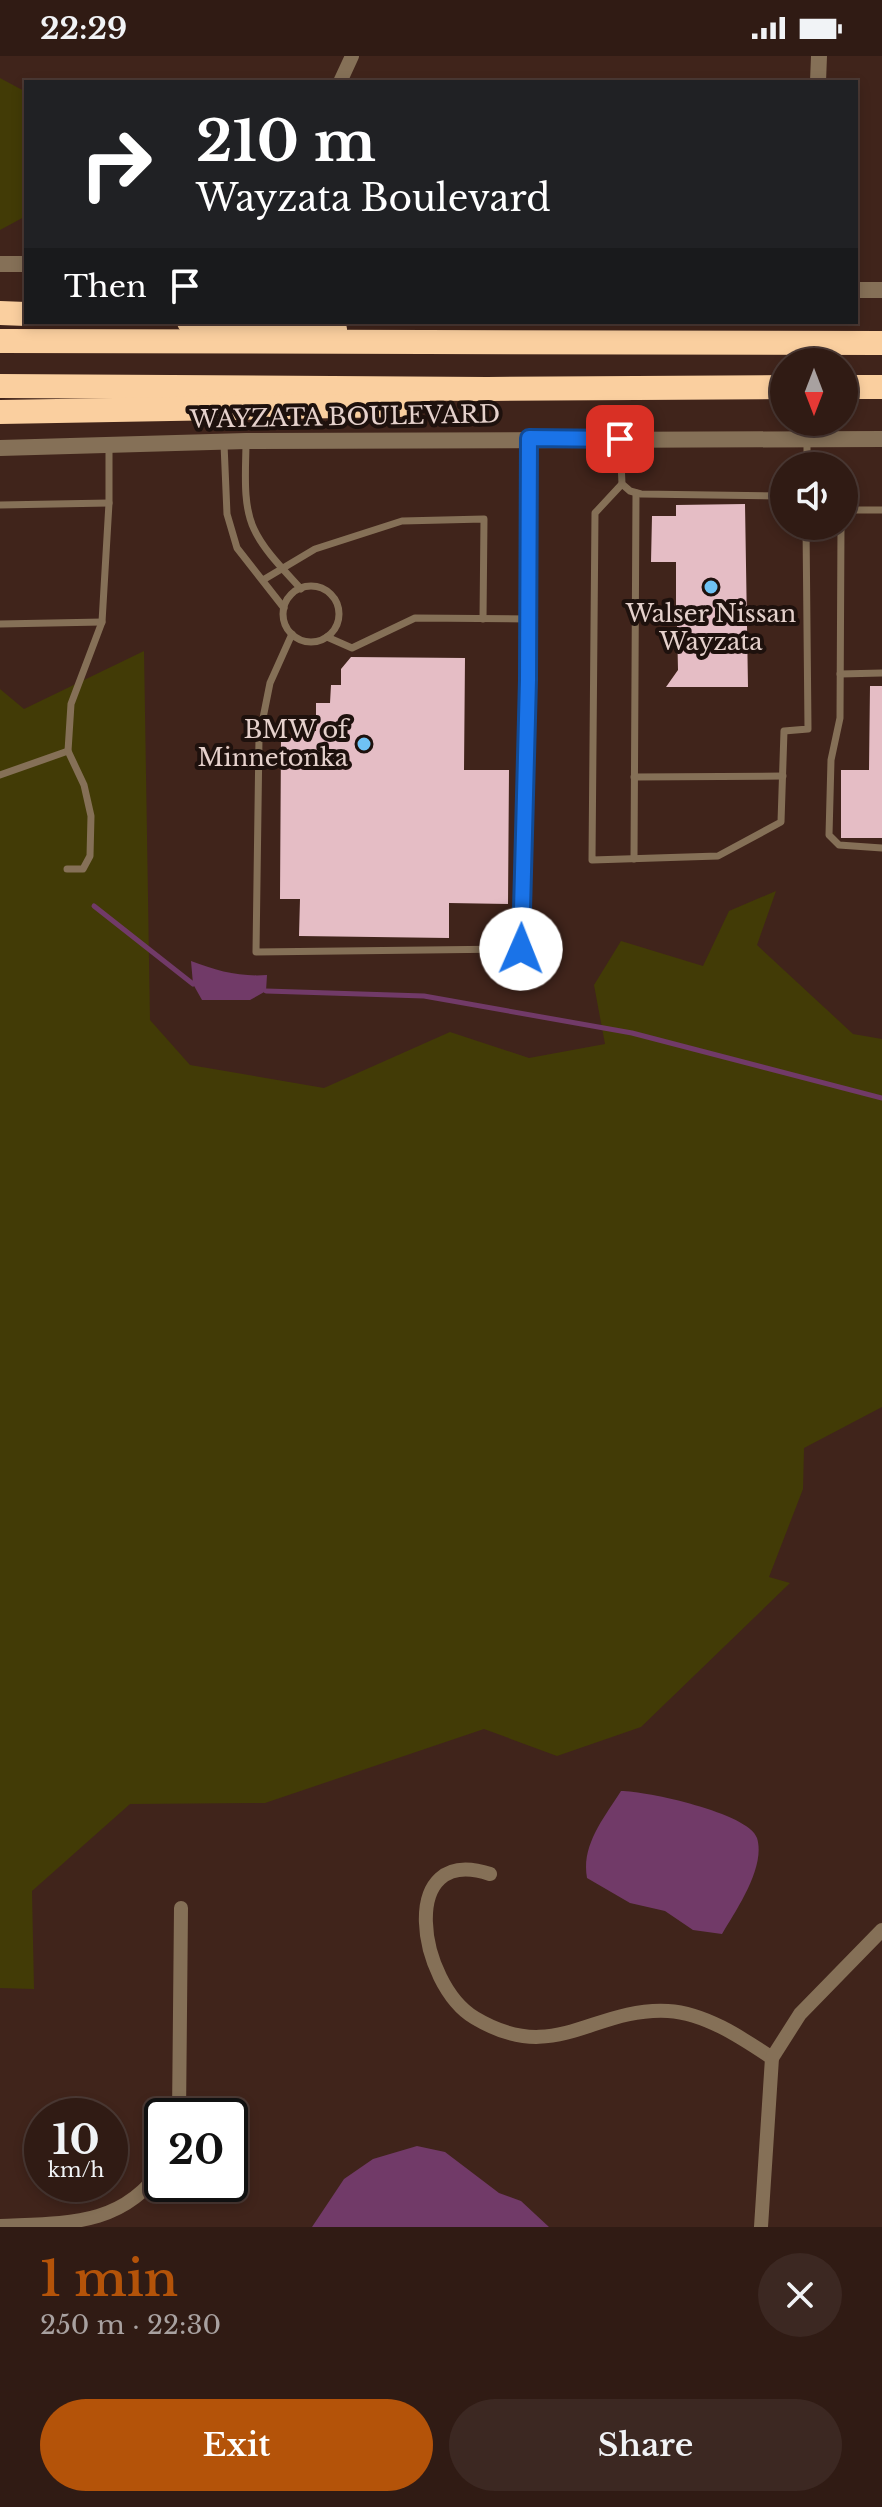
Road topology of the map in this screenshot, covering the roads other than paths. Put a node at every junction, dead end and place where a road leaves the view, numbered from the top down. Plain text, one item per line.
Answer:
1 (352, 56) edge
2 (819, 56) edge
3 (341, 80) edge
4 (818, 80) edge
5 (0, 264) edge
6 (24, 264) edge
7 (858, 290) edge
8 (882, 290) edge
9 (0, 313) edge
10 (24, 314) edge
11 (286, 324) edge
12 (0, 341) edge
13 (461, 343) junction
14 (882, 343) edge
15 (0, 386) edge
16 (770, 387) edge
17 (858, 387) edge
18 (882, 387) edge
19 (487, 389) junction
20 (0, 412) edge
21 (529, 438) junction
22 (620, 439) junction
23 (807, 439) junction
24 (882, 439) edge
25 (246, 441) junction
26 (224, 442) junction
27 (109, 445) junction
28 (0, 448) edge
29 (807, 452) edge
30 (622, 484) junction
31 (636, 493) junction
32 (770, 496) edge
33 (109, 503) junction
34 (0, 505) edge
35 (858, 510) edge
36 (882, 510) edge
37 (806, 540) edge
38 (841, 540) edge
39 (284, 570) junction
40 (263, 580) junction
41 (301, 589) junction
42 (284, 608) junction
43 (483, 619) junction
44 (528, 619) junction
45 (102, 622) junction
46 (0, 624) edge
47 (292, 634) junction
48 (327, 637) junction
49 (882, 673) edge
50 (840, 674) junction
51 (68, 751) junction
52 (0, 775) edge
53 (783, 776) junction
54 (634, 777) junction
55 (882, 848) edge
56 (634, 859) junction
57 (67, 869) dead end
58 (490, 1874) dead end
59 (181, 1908) dead end
60 (882, 1930) edge
61 (772, 2058) junction
62 (179, 2098) edge
63 (144, 2190) edge
64 (0, 2226) edge
65 (761, 2227) edge

1 - 3 street
2 - 4 street
5 - 6 street
7 - 8 street
9 - 10 highway
11 - 13 highway
12 - 13 highway
13 - 14 highway
15 - 19 highway
16 - 19 highway
17 - 18 highway
19 - 20 highway
21 - 22 street, WAYZATA BOULEVARD
21 - 25 street, WAYZATA BOULEVARD
21 - 44 lane
22 - 23 street, WAYZATA BOULEVARD
22 - 30 lane
23 - 24 street, WAYZATA BOULEVARD
23 - 29 lane
25 - 26 street, WAYZATA BOULEVARD
25 - 39 lane
26 - 27 street, WAYZATA BOULEVARD
26 - 40 lane
27 - 28 street, WAYZATA BOULEVARD
27 - 33 lane
30 - 31 lane
30 - 56 lane
31 - 32 lane
31 - 54 lane
33 - 34 lane
33 - 45 lane
35 - 36 lane
37 - 53 lane
38 - 50 lane
39 - 40 lane
39 - 41 lane
39 - 43 lane
40 - 42 lane
41 - 42 lane
41 - 48 lane
42 - 47 lane
43 - 44 lane
43 - 48 lane
44 - 47 lane
45 - 46 lane
45 - 51 lane
47 - 48 lane
49 - 50 lane
50 - 55 lane
51 - 52 lane
51 - 57 lane
53 - 54 lane
53 - 56 lane
54 - 56 lane
58 - 61 street
59 - 62 street
60 - 61 street
61 - 65 street
63 - 64 street

